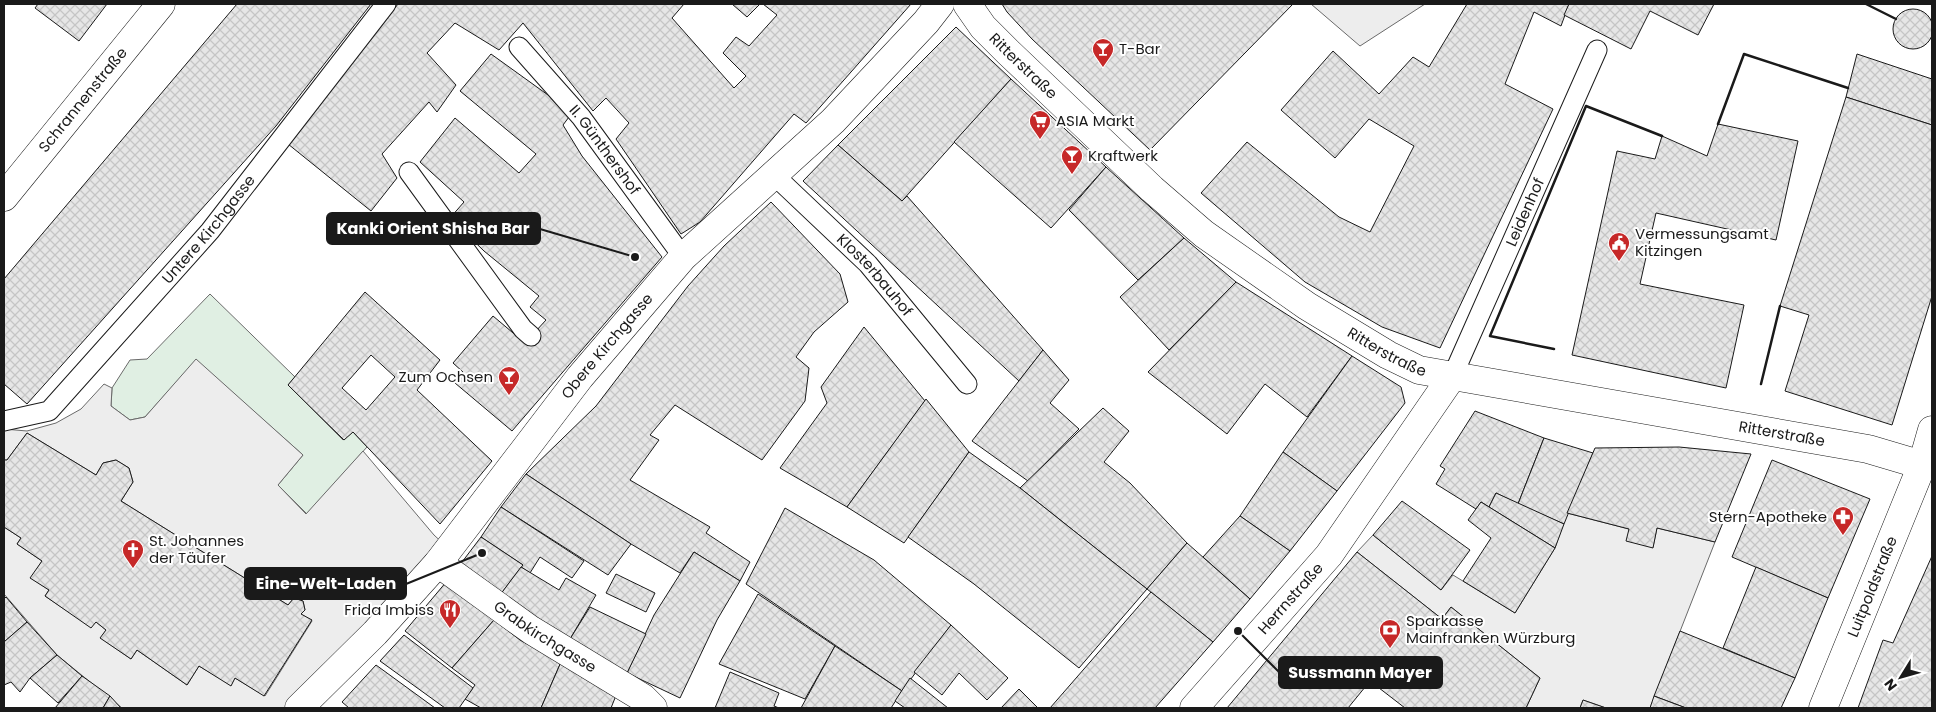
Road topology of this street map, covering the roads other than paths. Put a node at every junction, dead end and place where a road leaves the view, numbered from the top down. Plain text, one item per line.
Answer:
1 (161, 4) edge
2 (386, 4) edge
3 (940, 4) edge
4 (967, 4) edge
5 (519, 47) dead end
6 (1596, 50) dead end
7 (409, 172) dead end
8 (774, 176) junction
9 (4, 197) edge
10 (683, 257) junction
11 (531, 336) dead end
12 (1452, 375) junction
13 (967, 384) dead end
14 (4, 421) edge
15 (1932, 430) edge
16 (1927, 465) edge
17 (438, 563) junction
18 (298, 708) edge
19 (653, 708) edge
20 (1194, 708) edge
21 (1823, 708) edge

1 - 9 street, Schrannenstraße
2 - 14 lane, Untere Kirchgasse
3 - 8 street, Obere Kirchgasse
4 - 12 street, Ritterstraße
5 - 10 lane, II. Günthershof
6 - 12 lane, Leidenhof
7 - 11 lane
8 - 10 street, Obere Kirchgasse
8 - 13 lane, Klosterbauhof
10 - 17 street, Obere Kirchgasse
12 - 16 street, Ritterstraße
12 - 20 street, Herrnstraße
15 - 16 street, Luitpoldstraße
16 - 21 street, Luitpoldstraße
17 - 18 street, Obere Kirchgasse
17 - 19 street, Grabkirchgasse

